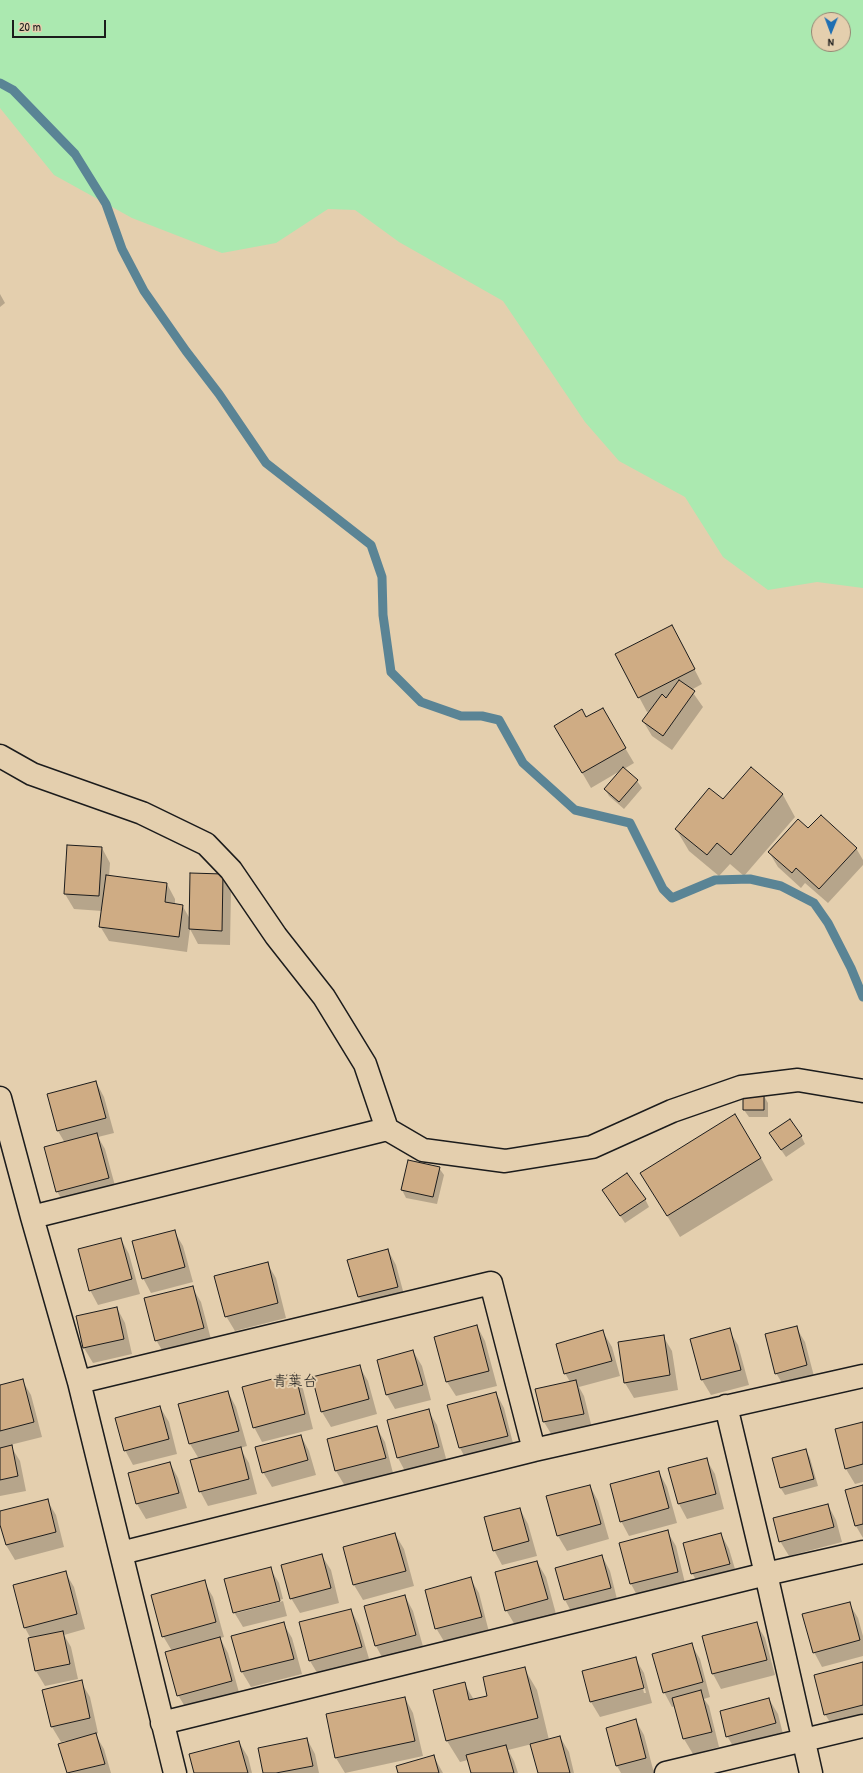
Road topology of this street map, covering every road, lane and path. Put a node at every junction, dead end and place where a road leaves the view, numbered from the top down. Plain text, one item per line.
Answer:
1 (0, 756) edge
2 (863, 1091) edge
3 (0, 1098) edge
4 (387, 1129) junction
5 (32, 1217) junction
6 (863, 1376) edge
7 (79, 1382) junction
8 (726, 1406) junction
9 (534, 1450) junction
10 (863, 1552) edge
11 (121, 1554) junction
12 (766, 1574) junction
13 (162, 1722) junction
14 (863, 1726) edge
15 (802, 1740) junction
16 (175, 1773) edge
17 (666, 1773) edge
18 (811, 1773) edge

1 - 4 street
2 - 4 street
3 - 5 street
4 - 5 street
5 - 7 street
6 - 8 street
7 - 9 street
7 - 11 street
8 - 9 street
8 - 12 street
9 - 11 street
10 - 12 street
11 - 13 street
12 - 13 street
12 - 15 street
13 - 16 street
14 - 15 street
15 - 17 street
15 - 18 street

